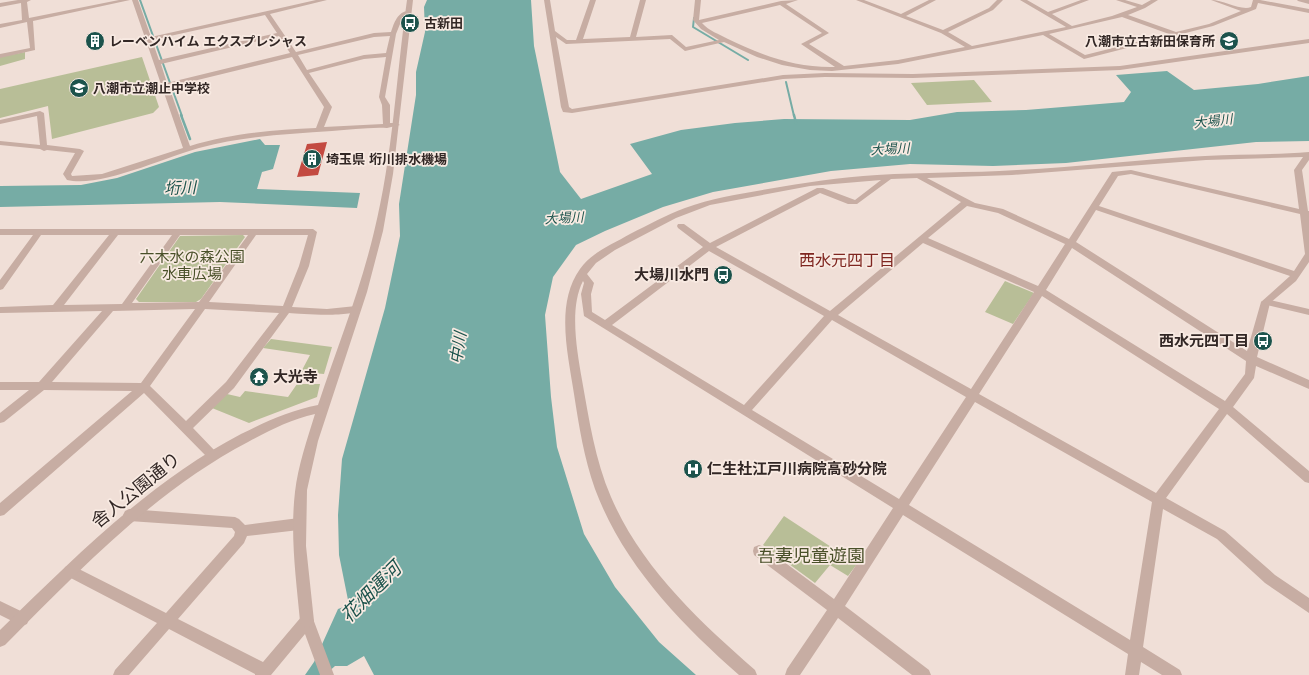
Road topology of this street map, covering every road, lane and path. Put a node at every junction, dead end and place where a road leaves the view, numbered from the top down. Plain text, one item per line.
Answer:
1 (25, 0) edge
2 (127, 0) edge
3 (135, 0) edge
4 (324, 0) edge
5 (547, 0) edge
6 (593, 0) edge
7 (643, 0) edge
8 (698, 0) edge
9 (795, 0) edge
10 (860, 0) edge
11 (933, 0) edge
12 (1000, 0) edge
13 (1023, 0) edge
14 (1086, 0) edge
15 (1120, 0) edge
16 (1155, 0) edge
17 (1214, 0) edge
18 (1256, 0) edge
19 (1294, 0) edge
20 (1300, 0) edge
21 (409, 1) edge
22 (1309, 2) edge
23 (781, 3) junction
24 (0, 5) edge
25 (1143, 7) junction
26 (1293, 8) junction
27 (1247, 11) junction
28 (1309, 11) edge
29 (408, 12) junction
30 (267, 13) junction
31 (1047, 14) junction
32 (1123, 15) junction
33 (902, 16) junction
34 (27, 20) junction
35 (698, 22) junction
36 (0, 26) edge
37 (1070, 27) junction
38 (552, 31) junction
39 (943, 32) junction
40 (281, 34) junction
41 (393, 34) junction
42 (1045, 34) junction
43 (1175, 34) junction
44 (633, 38) junction
45 (149, 39) junction
46 (726, 40) junction
47 (579, 41) junction
48 (1309, 41) edge
49 (972, 48) junction
50 (294, 55) junction
51 (389, 55) junction
52 (0, 56) edge
53 (769, 59) junction
54 (156, 63) junction
55 (859, 67) junction
56 (842, 68) junction
57 (306, 72) junction
58 (825, 75) junction
59 (783, 77) junction
60 (164, 86) junction
61 (0, 122) edge
62 (396, 125) junction
63 (387, 126) junction
64 (319, 130) junction
65 (0, 143) edge
66 (44, 149) junction
67 (187, 150) junction
68 (1309, 154) edge
69 (889, 177) junction
70 (919, 177) junction
71 (966, 202) junction
72 (1094, 207) junction
73 (1306, 214) edge
74 (681, 226) dead end
75 (0, 232) edge
76 (39, 232) junction
77 (116, 232) junction
78 (178, 232) junction
79 (254, 232) junction
80 (922, 239) junction
81 (1071, 243) junction
82 (709, 247) junction
83 (1309, 254) edge
84 (582, 274) junction
85 (1296, 275) junction
86 (0, 287) edge
87 (1039, 290) junction
88 (1266, 302) junction
89 (125, 306) junction
90 (202, 306) junction
91 (57, 307) junction
92 (111, 307) junction
93 (356, 309) junction
94 (0, 310) edge
95 (286, 310) junction
96 (1309, 312) edge
97 (830, 316) junction
98 (605, 325) junction
99 (1253, 360) junction
100 (1309, 385) edge
101 (0, 386) edge
102 (42, 386) junction
103 (144, 387) junction
104 (972, 396) junction
105 (1227, 408) junction
106 (321, 409) junction
107 (746, 411) junction
108 (0, 419) edge
109 (186, 428) junction
110 (212, 455) junction
111 (1309, 478) edge
112 (1158, 500) junction
113 (901, 506) junction
114 (0, 511) edge
115 (129, 515) junction
116 (300, 524) junction
117 (242, 531) junction
118 (759, 551) dead end
119 (70, 571) junction
120 (1309, 606) edge
121 (0, 608) edge
122 (836, 608) junction
123 (22, 619) junction
124 (167, 621) junction
125 (307, 621) junction
126 (0, 640) edge
127 (1135, 652) junction
128 (264, 673) edge
129 (792, 674) dead end
130 (120, 675) edge
131 (327, 675) edge
132 (750, 675) edge
133 (924, 675) edge
134 (1132, 675) edge
135 (1175, 675) edge

1 - 24 street
1 - 34 street
2 - 34 street
3 - 45 street
4 - 30 street
5 - 38 street
6 - 47 street
7 - 44 street
8 - 35 street
9 - 23 street
10 - 33 street
11 - 33 street
12 - 39 street
13 - 31 street
14 - 31 street
15 - 25 street
16 - 25 street
17 - 27 street
18 - 26 street
18 - 27 street
19 - 26 street
20 - 22 street
21 - 29 street
23 - 35 street
23 - 56 street
25 - 32 street
26 - 28 street
27 - 43 street
29 - 41 street
29 - 62 street
30 - 40 street
30 - 45 street
31 - 37 street
32 - 37 street
32 - 43 street
33 - 39 street
34 - 36 street
34 - 52 street
35 - 46 street
37 - 42 street
38 - 47 street
38 - 59 street
39 - 49 street
40 - 50 street
40 - 54 street
41 - 50 street
41 - 51 street
42 - 43 street
42 - 49 street
44 - 46 street
44 - 47 street
45 - 54 street
46 - 53 street
48 - 58 street
49 - 55 street
50 - 57 street
50 - 60 street
51 - 57 street
51 - 63 street
53 - 56 street
53 - 59 street
54 - 60 street
55 - 56 street
55 - 58 street
57 - 64 street
58 - 59 street
60 - 67 street
61 - 66 street
62 - 63 street
62 - 93 street
63 - 64 street
64 - 67 street
65 - 66 street
66 - 67 street
68 - 70 street
68 - 73 street
69 - 70 street
69 - 82 street
69 - 84 street
70 - 71 street
71 - 80 street
71 - 81 street
72 - 73 street
72 - 81 street
72 - 85 street
73 - 83 street
74 - 82 street
75 - 76 street
76 - 77 street
76 - 86 street
77 - 78 street
77 - 91 street
78 - 79 street
78 - 89 street
79 - 90 street
79 - 95 street
80 - 87 street
80 - 97 street
81 - 87 street
81 - 99 street
82 - 97 street
82 - 98 street
83 - 85 street
84 - 98 street
84 - 132 street
85 - 88 street
87 - 104 street
87 - 105 street
88 - 96 street
88 - 99 street
89 - 90 street
89 - 92 street
90 - 95 street
90 - 103 street
91 - 92 street
91 - 94 street
92 - 102 street
93 - 95 street
93 - 106 street
95 - 109 street
97 - 104 street
97 - 107 street
98 - 107 street
99 - 100 street
99 - 105 street
101 - 102 street
102 - 103 street
102 - 108 street
103 - 109 street
103 - 114 street
104 - 112 street
104 - 113 street
105 - 111 street
105 - 112 street
106 - 110 street, 舎人公園通り
106 - 116 street
107 - 113 street
109 - 110 street
110 - 115 street, 舎人公園通り
112 - 120 street
112 - 127 street
113 - 122 street
113 - 127 street
115 - 117 street
115 - 119 street, 舎人公園通り
116 - 117 street
116 - 125 street
117 - 124 street
118 - 122 street
119 - 123 street, 舎人公園通り
119 - 124 street
121 - 123 street
122 - 129 street
122 - 133 street
123 - 126 street, 舎人公園通り
124 - 128 street
124 - 130 street
125 - 128 street
125 - 131 street
127 - 134 street
127 - 135 street

